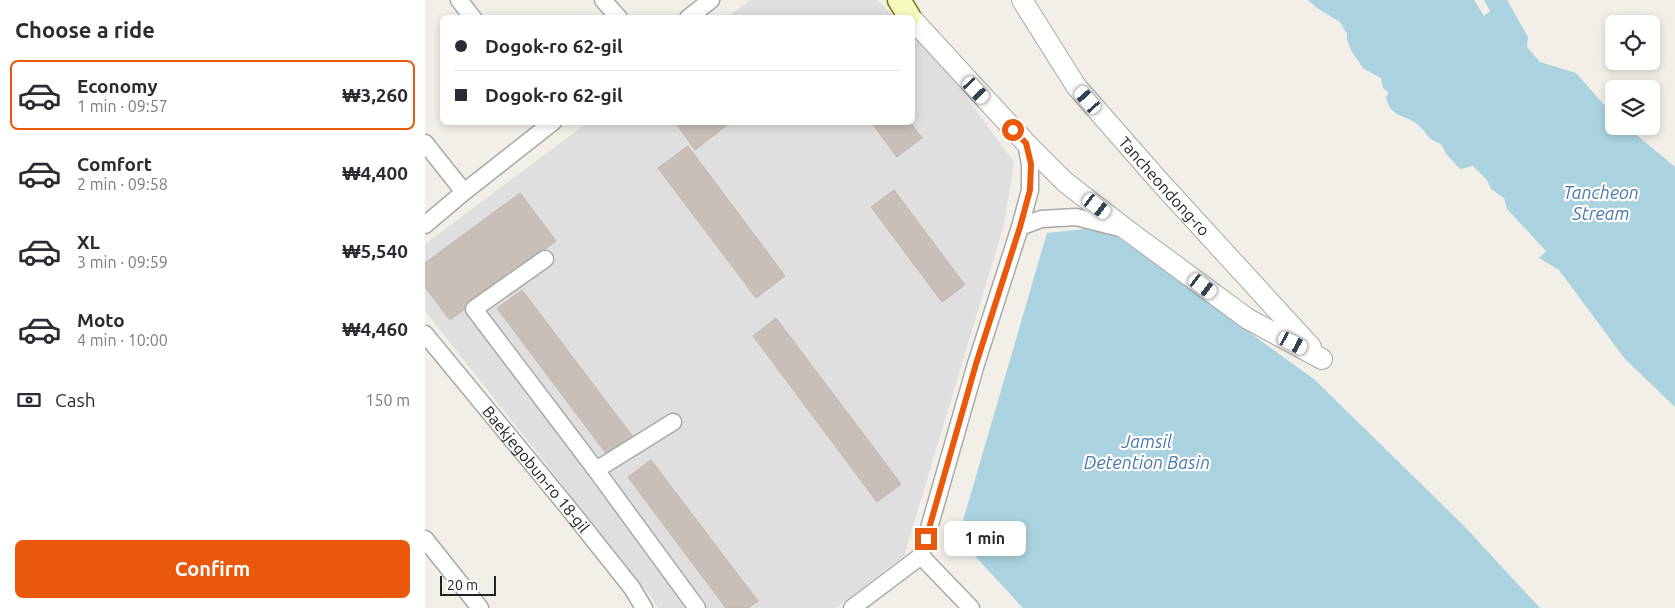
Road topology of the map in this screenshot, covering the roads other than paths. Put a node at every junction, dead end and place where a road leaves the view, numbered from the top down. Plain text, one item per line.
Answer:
1 (459, 0) edge
2 (603, 0) edge
3 (711, 0) edge
4 (1022, 0) edge
5 (471, 15) edge
6 (616, 15) edge
7 (692, 15) edge
8 (915, 22) edge
9 (549, 125) edge
10 (425, 143) edge
11 (1026, 143) junction
12 (464, 192) junction
13 (425, 225) edge
14 (1020, 227) junction
15 (1127, 230) junction
16 (545, 259) dead end
17 (425, 334) edge
18 (673, 422) dead end
19 (596, 470) junction
20 (425, 539) edge
21 (921, 556) junction
22 (480, 608) edge
23 (644, 608) edge
24 (697, 608) edge
25 (852, 608) edge
26 (971, 608) edge

1 - 5 street
2 - 6 street
3 - 7 street
4 - 15 street, Tancheondong-ro
8 - 11 street
9 - 12 street
10 - 12 street
11 - 14 street
11 - 15 street
12 - 13 street
14 - 15 street
14 - 21 street
16 - 19 street
17 - 23 street, Baekjegobun-ro 18-gil
18 - 19 street
19 - 24 street
20 - 22 street
21 - 25 street
21 - 26 street

